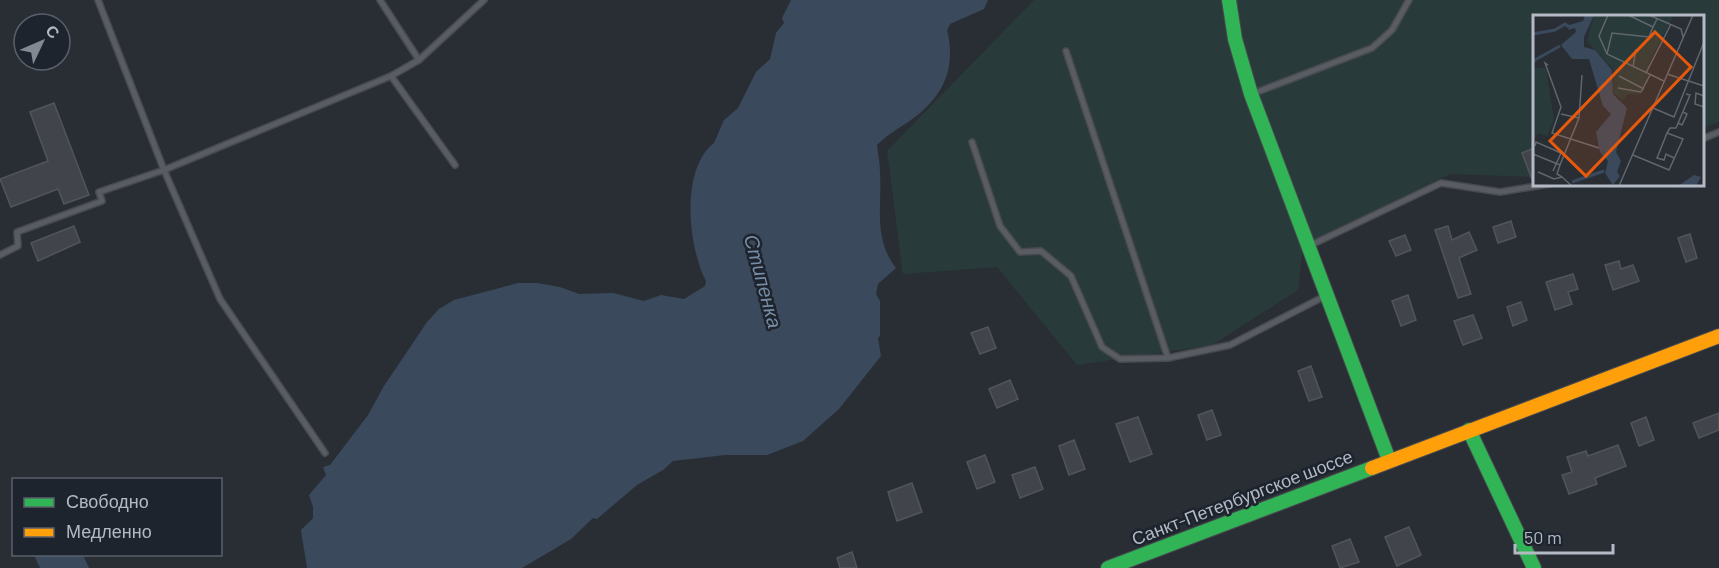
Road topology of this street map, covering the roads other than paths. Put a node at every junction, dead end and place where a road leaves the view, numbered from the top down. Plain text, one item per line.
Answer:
1 (98, 0) edge
2 (380, 0) edge
3 (484, 0) edge
4 (1229, 0) edge
5 (1409, 0) edge
6 (1066, 51) dead end
7 (419, 60) junction
8 (391, 76) junction
9 (1251, 94) junction
10 (1719, 132) edge
11 (1704, 138) edge
12 (972, 142) dead end
13 (455, 165) dead end
14 (164, 170) junction
15 (1537, 186) edge
16 (1308, 247) junction
17 (0, 255) edge
18 (1326, 295) junction
19 (1719, 336) edge
20 (1167, 358) junction
21 (1469, 430) junction
22 (326, 453) dead end
23 (1389, 460) junction
24 (1108, 568) edge
25 (1534, 568) edge

1 - 14 lane
2 - 7 lane
3 - 7 lane
4 - 9 main road
5 - 9 lane
6 - 20 lane
7 - 8 lane
8 - 13 lane
8 - 14 lane
9 - 16 main road
10 - 11 lane
12 - 20 lane
14 - 17 lane
14 - 22 lane
15 - 16 lane
16 - 18 main road
18 - 20 lane
18 - 23 main road
19 - 21 main road, Санкт-Петербургское шоссе
21 - 23 main road, Санкт-Петербургское шоссе
21 - 25 main road
23 - 24 main road, Санкт-Петербургское шоссе

